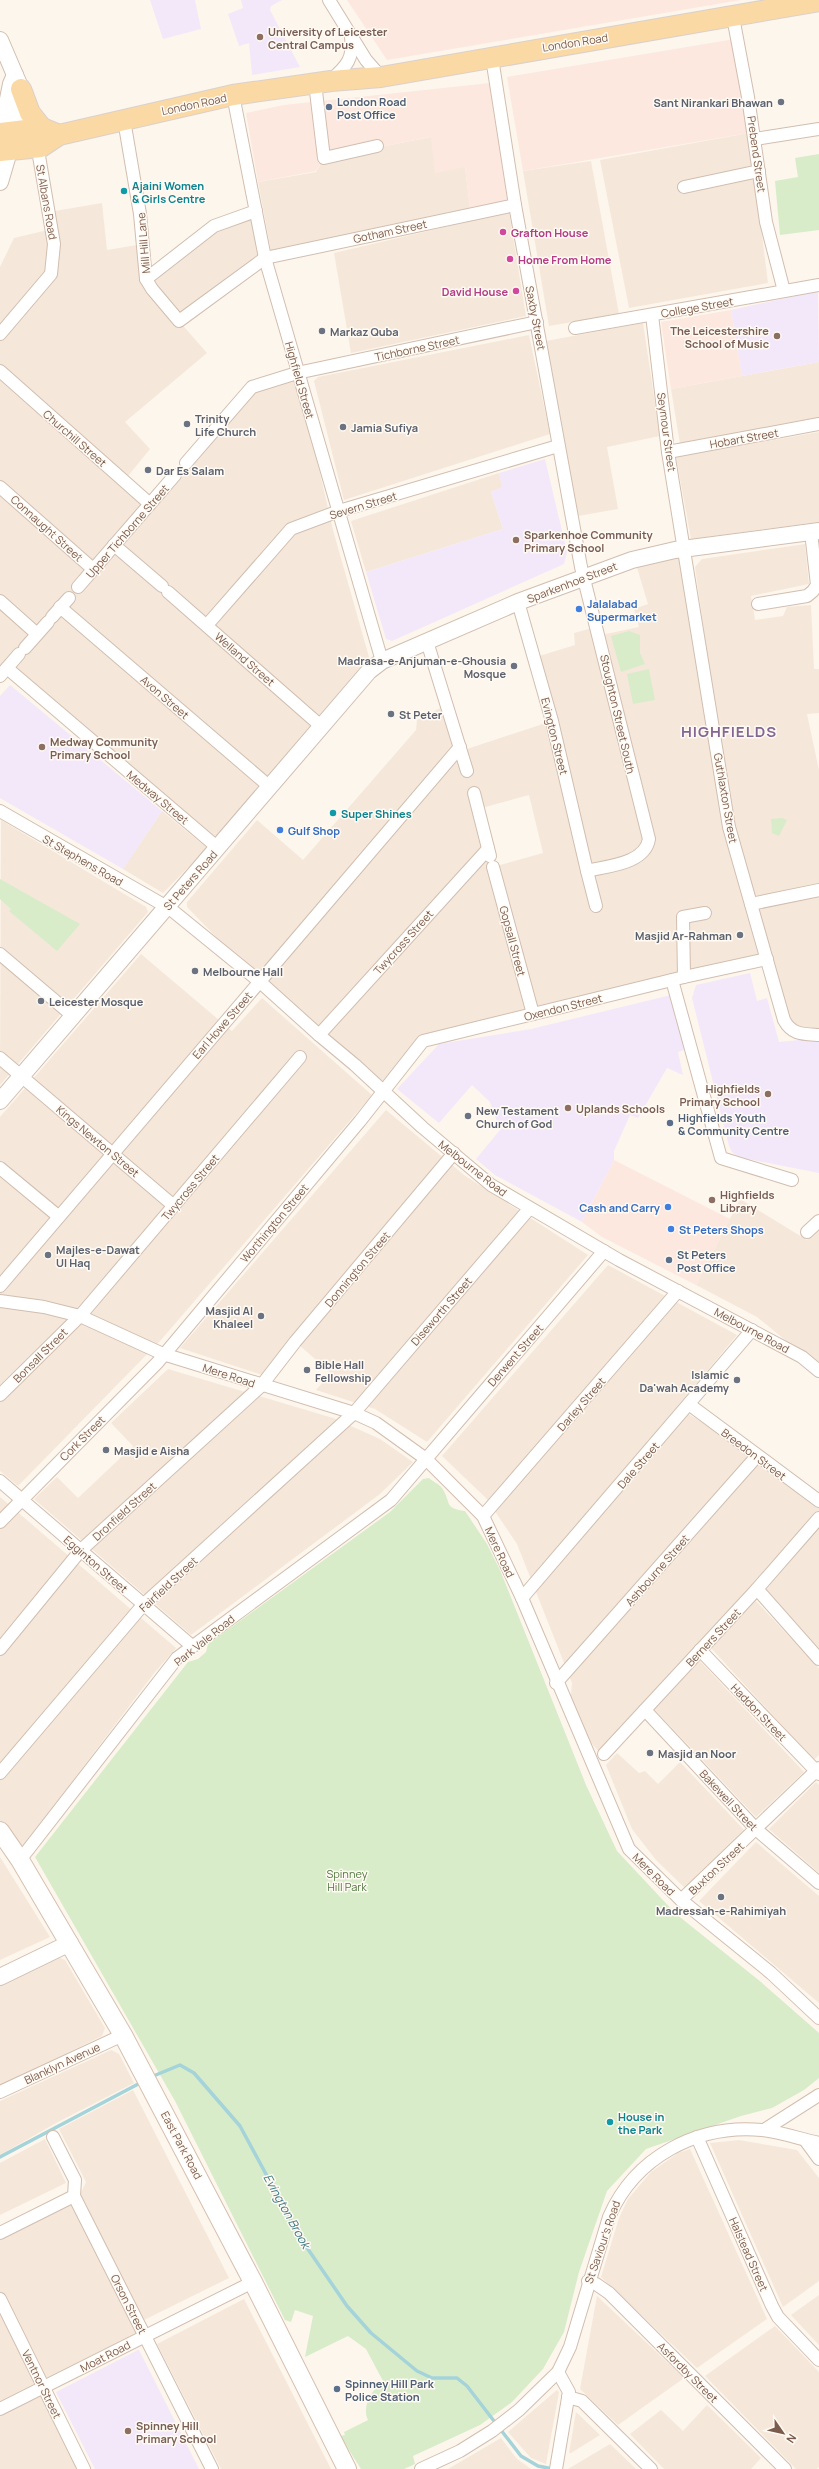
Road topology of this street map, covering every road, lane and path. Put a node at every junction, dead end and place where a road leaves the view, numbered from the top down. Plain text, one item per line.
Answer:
1 (329, 0) edge
2 (819, 1) edge
3 (765, 5) edge
4 (734, 17) junction
5 (351, 35) junction
6 (0, 40) edge
7 (492, 58) junction
8 (381, 77) junction
9 (323, 82) junction
10 (11, 87) edge
11 (234, 95) junction
12 (124, 120) junction
13 (819, 129) edge
14 (47, 137) junction
15 (5, 139) edge
16 (755, 139) junction
17 (377, 146) dead end
18 (759, 171) junction
19 (0, 182) edge
20 (684, 187) dead end
21 (515, 205) junction
22 (256, 211) junction
23 (265, 258) junction
24 (146, 278) junction
25 (819, 285) edge
26 (784, 291) junction
27 (652, 315) junction
28 (537, 322) junction
29 (575, 328) dead end
30 (0, 334) edge
31 (0, 371) edge
32 (297, 373) junction
33 (819, 424) edge
34 (558, 446) junction
35 (668, 452) junction
36 (186, 463) dead end
37 (175, 475) dead end
38 (0, 487) edge
39 (150, 504) junction
40 (339, 511) junction
41 (815, 532) edge
42 (114, 546) junction
43 (685, 549) junction
44 (93, 569) junction
45 (585, 576) junction
46 (78, 587) dead end
47 (69, 598) dead end
48 (0, 601) edge
49 (518, 602) junction
50 (758, 604) dead end
51 (60, 607) junction
52 (206, 625) junction
53 (37, 634) junction
54 (430, 648) dead end
55 (382, 661) junction
56 (4, 672) edge
57 (322, 727) junction
58 (460, 747) junction
59 (467, 771) dead end
60 (270, 787) junction
61 (474, 793) dead end
62 (0, 811) edge
63 (218, 848) junction
64 (490, 857) junction
65 (587, 871) junction
66 (819, 890) edge
67 (751, 904) junction
68 (596, 906) dead end
69 (167, 907) junction
70 (706, 913) dead end
71 (0, 954) edge
72 (767, 959) junction
73 (678, 978) junction
74 (259, 981) junction
75 (533, 1014) junction
76 (73, 1016) junction
77 (819, 1035) edge
78 (319, 1036) junction
79 (300, 1057) dead end
80 (0, 1058) edge
81 (21, 1076) junction
82 (383, 1092) junction
83 (0, 1101) edge
84 (112, 1153) junction
85 (454, 1153) junction
86 (0, 1168) edge
87 (792, 1180) dead end
88 (174, 1206) junction
89 (529, 1209) junction
90 (58, 1216) junction
91 (819, 1221) edge
92 (807, 1232) dead end
93 (604, 1251) junction
94 (0, 1286) edge
95 (678, 1291) junction
96 (0, 1301) edge
97 (80, 1316) junction
98 (752, 1330) junction
99 (163, 1354) junction
100 (819, 1371) edge
101 (261, 1386) junction
102 (0, 1395) edge
103 (690, 1405) junction
104 (354, 1413) junction
105 (757, 1456) junction
106 (426, 1459) junction
107 (0, 1481) edge
108 (20, 1498) junction
109 (819, 1501) edge
110 (483, 1516) junction
111 (819, 1518) edge
112 (0, 1522) edge
113 (80, 1550) junction
114 (757, 1589) junction
115 (522, 1598) junction
116 (143, 1605) junction
117 (192, 1646) junction
118 (0, 1649) edge
119 (700, 1650) junction
120 (816, 1651) edge
121 (556, 1683) junction
122 (645, 1710) junction
123 (604, 1754) dead end
124 (818, 1771) edge
125 (0, 1773) edge
126 (756, 1830) junction
127 (0, 1831) edge
128 (20, 1860) junction
129 (819, 1884) edge
130 (681, 1900) junction
131 (70, 1943) junction
132 (0, 1977) edge
133 (819, 2018) edge
134 (124, 2035) junction
135 (0, 2092) edge
136 (819, 2095) edge
137 (764, 2130) junction
138 (53, 2137) dead end
139 (697, 2137) junction
140 (805, 2140) junction
141 (819, 2143) edge
142 (819, 2159) edge
143 (74, 2196) junction
144 (0, 2232) edge
145 (588, 2281) junction
146 (254, 2282) junction
147 (0, 2298) edge
148 (145, 2336) junction
149 (819, 2360) edge
150 (558, 2372) junction
151 (44, 2386) junction
152 (568, 2397) junction
153 (0, 2409) edge
154 (557, 2467) edge
155 (84, 2469) edge
156 (212, 2469) edge
157 (347, 2469) edge
158 (421, 2469) edge
159 (651, 2469) edge
160 (785, 2469) edge

1 - 5 street
2 - 3 main road, London Road
3 - 4 main road, London Road
4 - 7 main road, London Road
4 - 16 street, Prebend Street
5 - 8 street
5 - 9 street
6 - 10 street
7 - 8 main road, London Road
7 - 21 street, Saxby Street
8 - 9 main road, London Road
9 - 11 main road, London Road
9 - 17 street
10 - 14 main road
10 - 15 street
11 - 12 main road, London Road
11 - 22 street, Highfield Street
12 - 14 main road, London Road
12 - 24 street, Mill Hill Lane
13 - 16 street
14 - 15 main road, London Road
14 - 30 street, St Albans Road
15 - 19 street
16 - 18 street, Prebend Street
18 - 20 street
18 - 26 street, Prebend Street
21 - 23 street, Gotham Street
21 - 28 street, Saxby Street
22 - 23 street, Highfield Street
22 - 24 street
23 - 24 street, Mill Hill Lane
23 - 32 street, Highfield Street
25 - 26 street, College Street
26 - 27 street, College Street
27 - 29 street, College Street
27 - 35 street, Seymour Street
28 - 32 street, Tichborne Street
28 - 34 street, Saxby Street
31 - 39 street, Churchill Street
32 - 36 street
32 - 40 street, Highfield Street
33 - 35 street, Hobart Street
34 - 40 street, Severn Street
34 - 45 street, Saxby Street
35 - 43 street, Seymour Street
37 - 39 street, Upper Tichborne Street
38 - 44 street, Connaught Street
39 - 42 street, Upper Tichborne Street
40 - 52 street, Severn Street
40 - 55 street, Highfield Street
41 - 43 street, Sparkenhoe Street
41 - 50 street
42 - 44 street, Upper Tichborne Street
42 - 52 street, Welland Street
43 - 45 street, Sparkenhoe Street
43 - 67 street, Guthlaxton Street
44 - 46 street, Upper Tichborne Street
45 - 49 street, Sparkenhoe Street
45 - 65 street, Stoughton Street South
47 - 51 street
48 - 53 street
49 - 55 street, Sparkenhoe Street
49 - 65 street, Evington Street
51 - 53 street
51 - 60 street, Avon Street
52 - 57 street, Welland Street
53 - 56 street
54 - 58 street
55 - 57 street, St Peters Road
56 - 63 street, Medway Street
57 - 60 street, St Peters Road
58 - 59 street
58 - 74 street, Earl Howe Street
60 - 63 street, St Peters Road
61 - 64 street, Gopsall Street
62 - 69 street, St Stephens Road
63 - 69 street, St Peters Road
64 - 75 street, Gopsall Street
64 - 78 street, Twycross Street
65 - 68 street, Evington Street
66 - 67 street
67 - 72 street, Guthlaxton Street
69 - 74 street, Melbourne Road
69 - 76 street, St Peters Road
70 - 73 street
71 - 76 street
72 - 73 street, Oxendon Street
72 - 77 street, Guthlaxton Street
73 - 75 street, Oxendon Street
73 - 87 street
74 - 78 street, Melbourne Road
74 - 84 street, Earl Howe Street
75 - 82 street, Oxendon Street
76 - 81 street, St Peters Road
78 - 82 street, Melbourne Road
79 - 88 street, Twycross Street
80 - 81 street, Kings Newton Street
81 - 83 street, St Peters Road
81 - 84 street, Kings Newton Street
82 - 85 street, Melbourne Road
82 - 99 street, Worthington Street
84 - 88 street, Kings Newton Street
84 - 90 street, Earl Howe Street
85 - 89 street, Melbourne Road
85 - 101 street, Donnington Street
86 - 90 street
88 - 97 street, Twycross Street
89 - 93 street, Melbourne Road
89 - 104 street, Diseworth Street
90 - 94 street, Earl Howe Street
91 - 92 street
93 - 95 street, Melbourne Road
93 - 106 street, Derwent Street
95 - 98 street, Melbourne Road
95 - 110 street, Darley Street
96 - 97 street, Mere Road
97 - 99 street, Mere Road
97 - 102 street, Bonsall Street
98 - 100 street, Melbourne Road
98 - 103 street, Dale Street
99 - 101 street, Mere Road
99 - 108 street, Cork Street
101 - 104 street, Mere Road
101 - 113 street, Dronfield Street
103 - 105 street, Breedon Street
103 - 115 street, Dale Street
104 - 106 street, Mere Road
104 - 116 street, Fairfield Street
105 - 109 street, Breedon Street
105 - 121 street, Ashbourne Street
106 - 110 street, Mere Road
106 - 117 street, Park Vale Road
107 - 108 street, Egginton Street
108 - 112 street, Cork Street
108 - 113 street, Egginton Street
110 - 115 street, Mere Road
111 - 114 street, Berners Street
113 - 116 street, Egginton Street
113 - 118 street, Dronfield Street
114 - 119 street, Berners Street
114 - 120 street
115 - 121 street, Mere Road
116 - 117 street, Egginton Street
116 - 125 street, Fairfield Street
117 - 128 street, Park Vale Road
119 - 122 street, Berners Street
119 - 124 street, Haddon Street
121 - 130 street, Mere Road
122 - 123 street, Berners Street
122 - 126 street, Bakewell Street
124 - 126 street, Buxton Street
126 - 129 street, Bakewell Street
126 - 130 street, Buxton Street
127 - 128 main road, East Park Road
128 - 131 main road, East Park Road
130 - 133 street, Mere Road
131 - 132 street
131 - 134 main road, East Park Road
134 - 135 street, Blanklyn Avenue
134 - 146 main road, East Park Road
136 - 137 street
137 - 139 street, St Saviour's Road
137 - 140 street, St Saviour's Road
138 - 143 street, Orson Street
139 - 145 street, St Saviour's Road
139 - 149 street, Halstead Street
140 - 141 street, St Saviour's Road
140 - 142 street
143 - 144 street
143 - 148 street, Orson Street
145 - 150 street, St Saviour's Road
145 - 160 street, Asfordby Street
146 - 148 street, Moat Road
146 - 157 main road, East Park Road
147 - 151 street, Ventnor Street
148 - 151 street, Moat Road
148 - 156 street, Orson Street
150 - 152 street
150 - 158 street, St Saviour's Road
151 - 153 street, Moat Road
151 - 155 street, Ventnor Street
152 - 154 street
152 - 159 street

